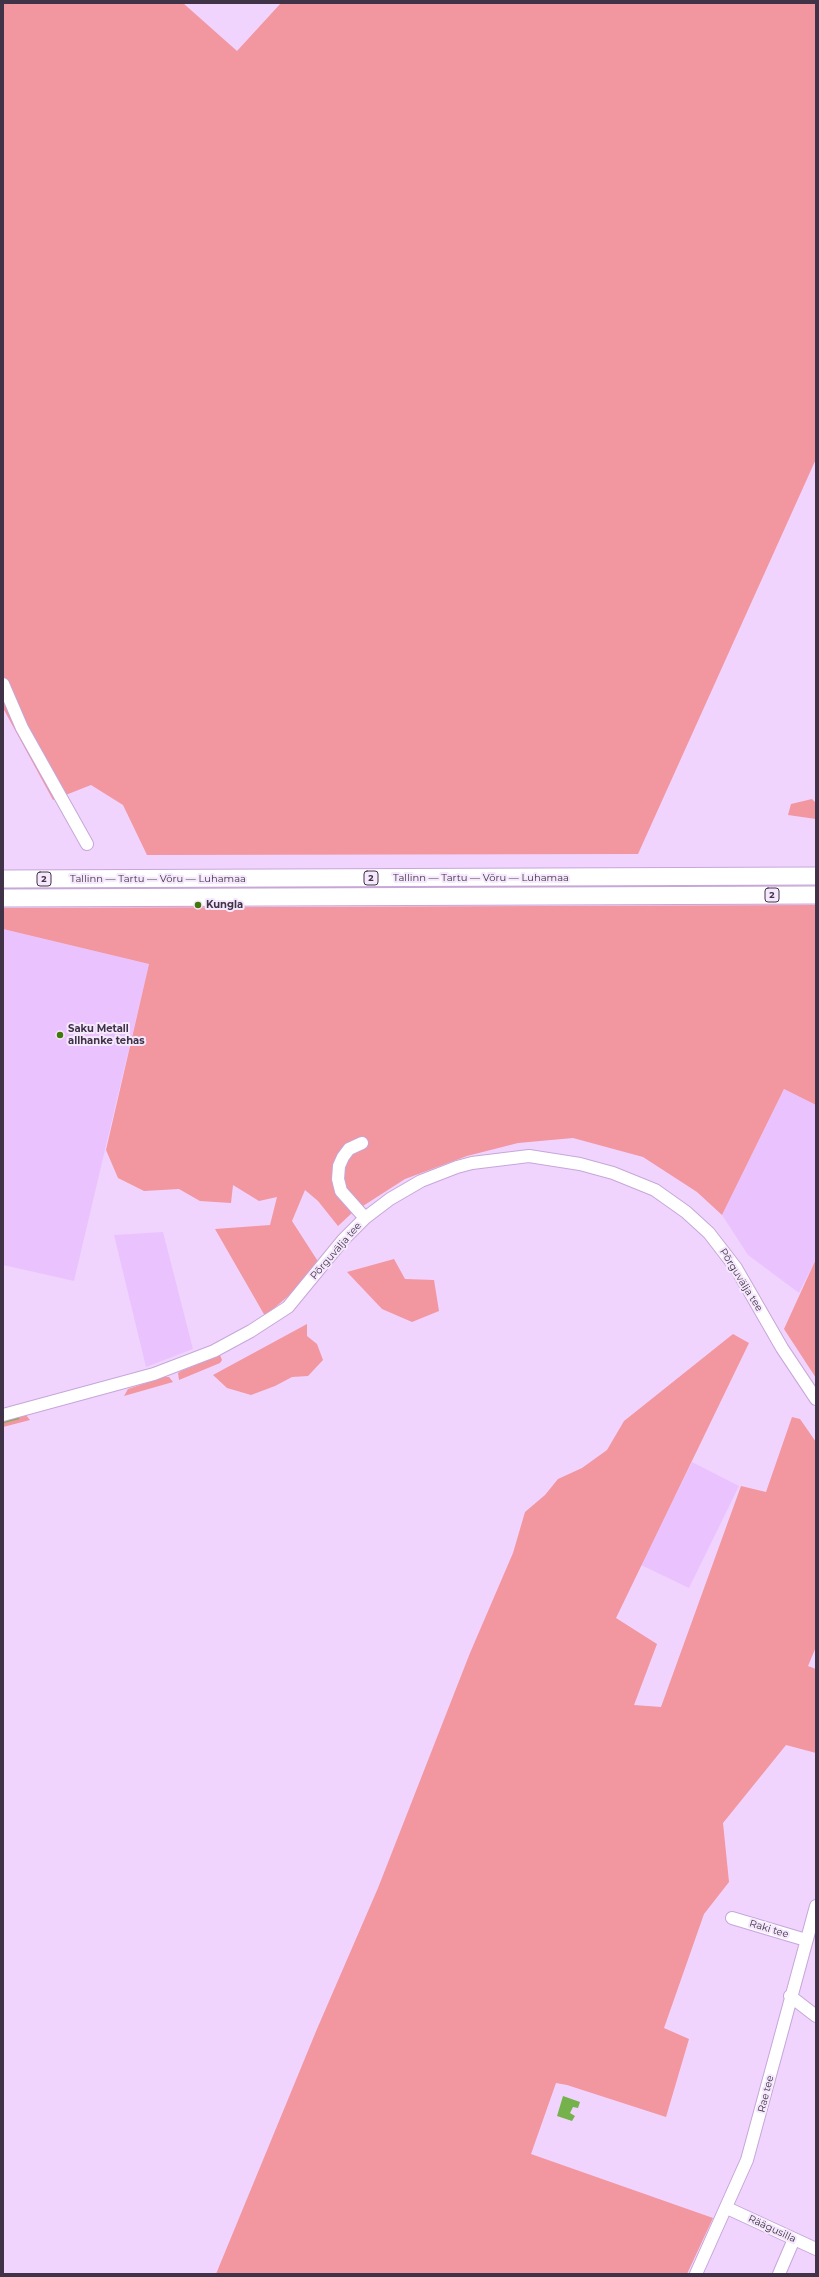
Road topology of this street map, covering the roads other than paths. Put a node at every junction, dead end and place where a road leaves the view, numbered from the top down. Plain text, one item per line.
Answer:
1 (3, 684) edge
2 (87, 844) dead end
3 (816, 876) edge
4 (3, 880) edge
5 (816, 895) edge
6 (3, 898) edge
7 (362, 1143) dead end
8 (365, 1218) junction
9 (816, 1398) edge
10 (3, 1415) edge
11 (816, 1906) edge
12 (732, 1918) dead end
13 (806, 1940) junction
14 (790, 1996) junction
15 (816, 2016) edge
16 (727, 2208) junction
17 (794, 2239) junction
18 (816, 2249) edge
19 (696, 2274) edge
20 (778, 2274) edge

1 - 2 street
3 - 4 highway, Tallinn — Tartu — Võru — Luhamaa / 2
5 - 6 highway, Tallinn — Tartu — Võru — Luhamaa / 2
7 - 8 street
8 - 9 street, Põrguvälja tee
8 - 10 street, Põrguvälja tee
11 - 13 street, Rae tee
12 - 13 street, Raki tee
13 - 14 street, Rae tee
14 - 15 street
14 - 16 street, Rae tee
16 - 17 street, Räägusilla
16 - 19 street, Rae tee
17 - 18 street, Räägusilla
17 - 20 street

